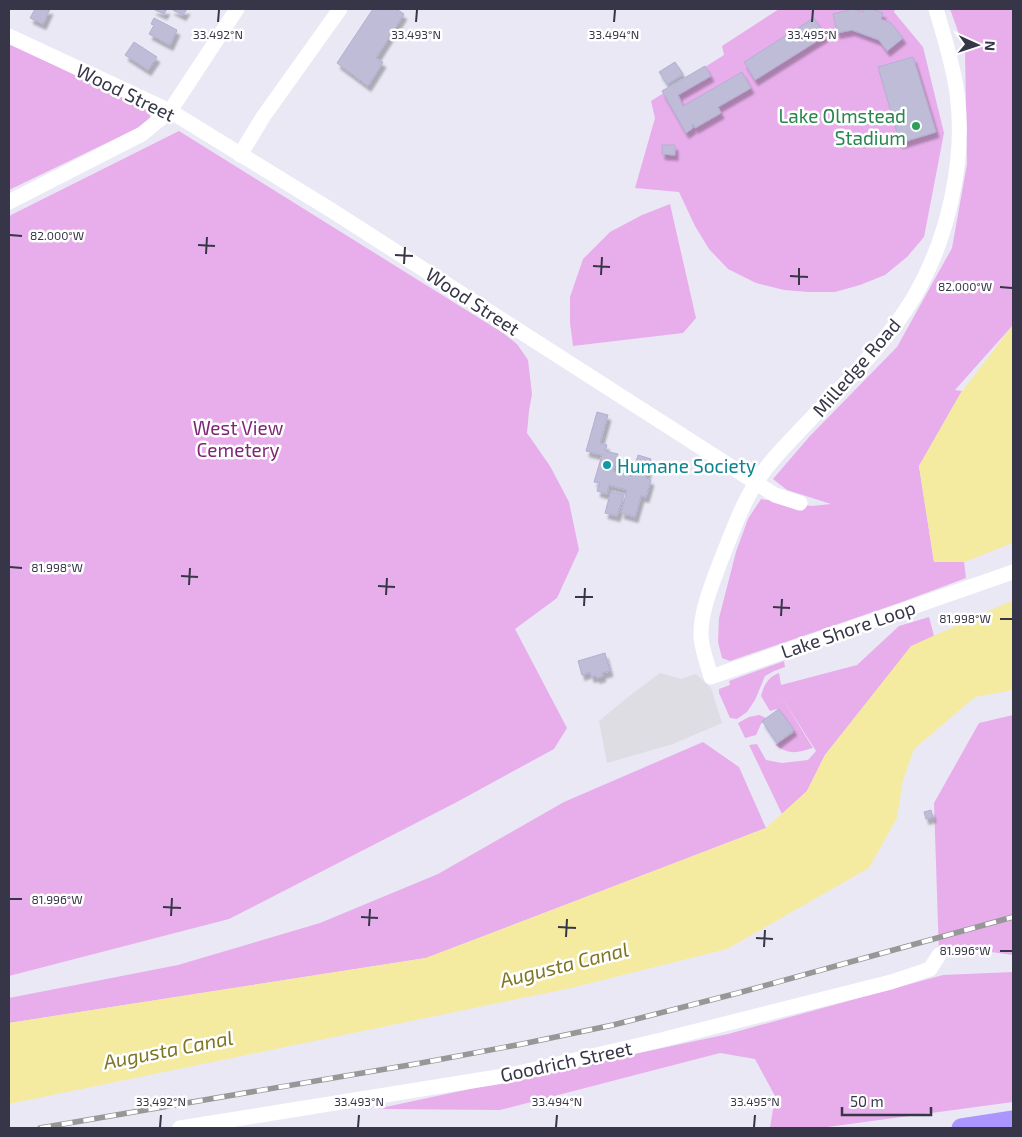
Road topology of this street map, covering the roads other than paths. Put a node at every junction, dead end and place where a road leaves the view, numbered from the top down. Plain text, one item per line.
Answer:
1 (238, 9) edge
2 (340, 9) edge
3 (936, 9) edge
4 (9, 36) edge
5 (170, 111) junction
6 (240, 155) junction
7 (9, 202) edge
8 (756, 482) junction
9 (800, 503) dead end
10 (1013, 572) edge
11 (711, 677) joint
12 (939, 955) dead end
13 (1013, 1120) edge
14 (180, 1128) edge
15 (961, 1128) edge

1 - 5 street
2 - 6 street
3 - 8 street, Milledge Road
4 - 5 street, Wood Street
5 - 6 street, Wood Street
5 - 7 street
6 - 8 street, Wood Street
8 - 9 street, Wood Street
8 - 11 street, Milledge Road
10 - 11 street, Lake Shore Loop
12 - 14 street, Goodrich Street
13 - 15 main road

